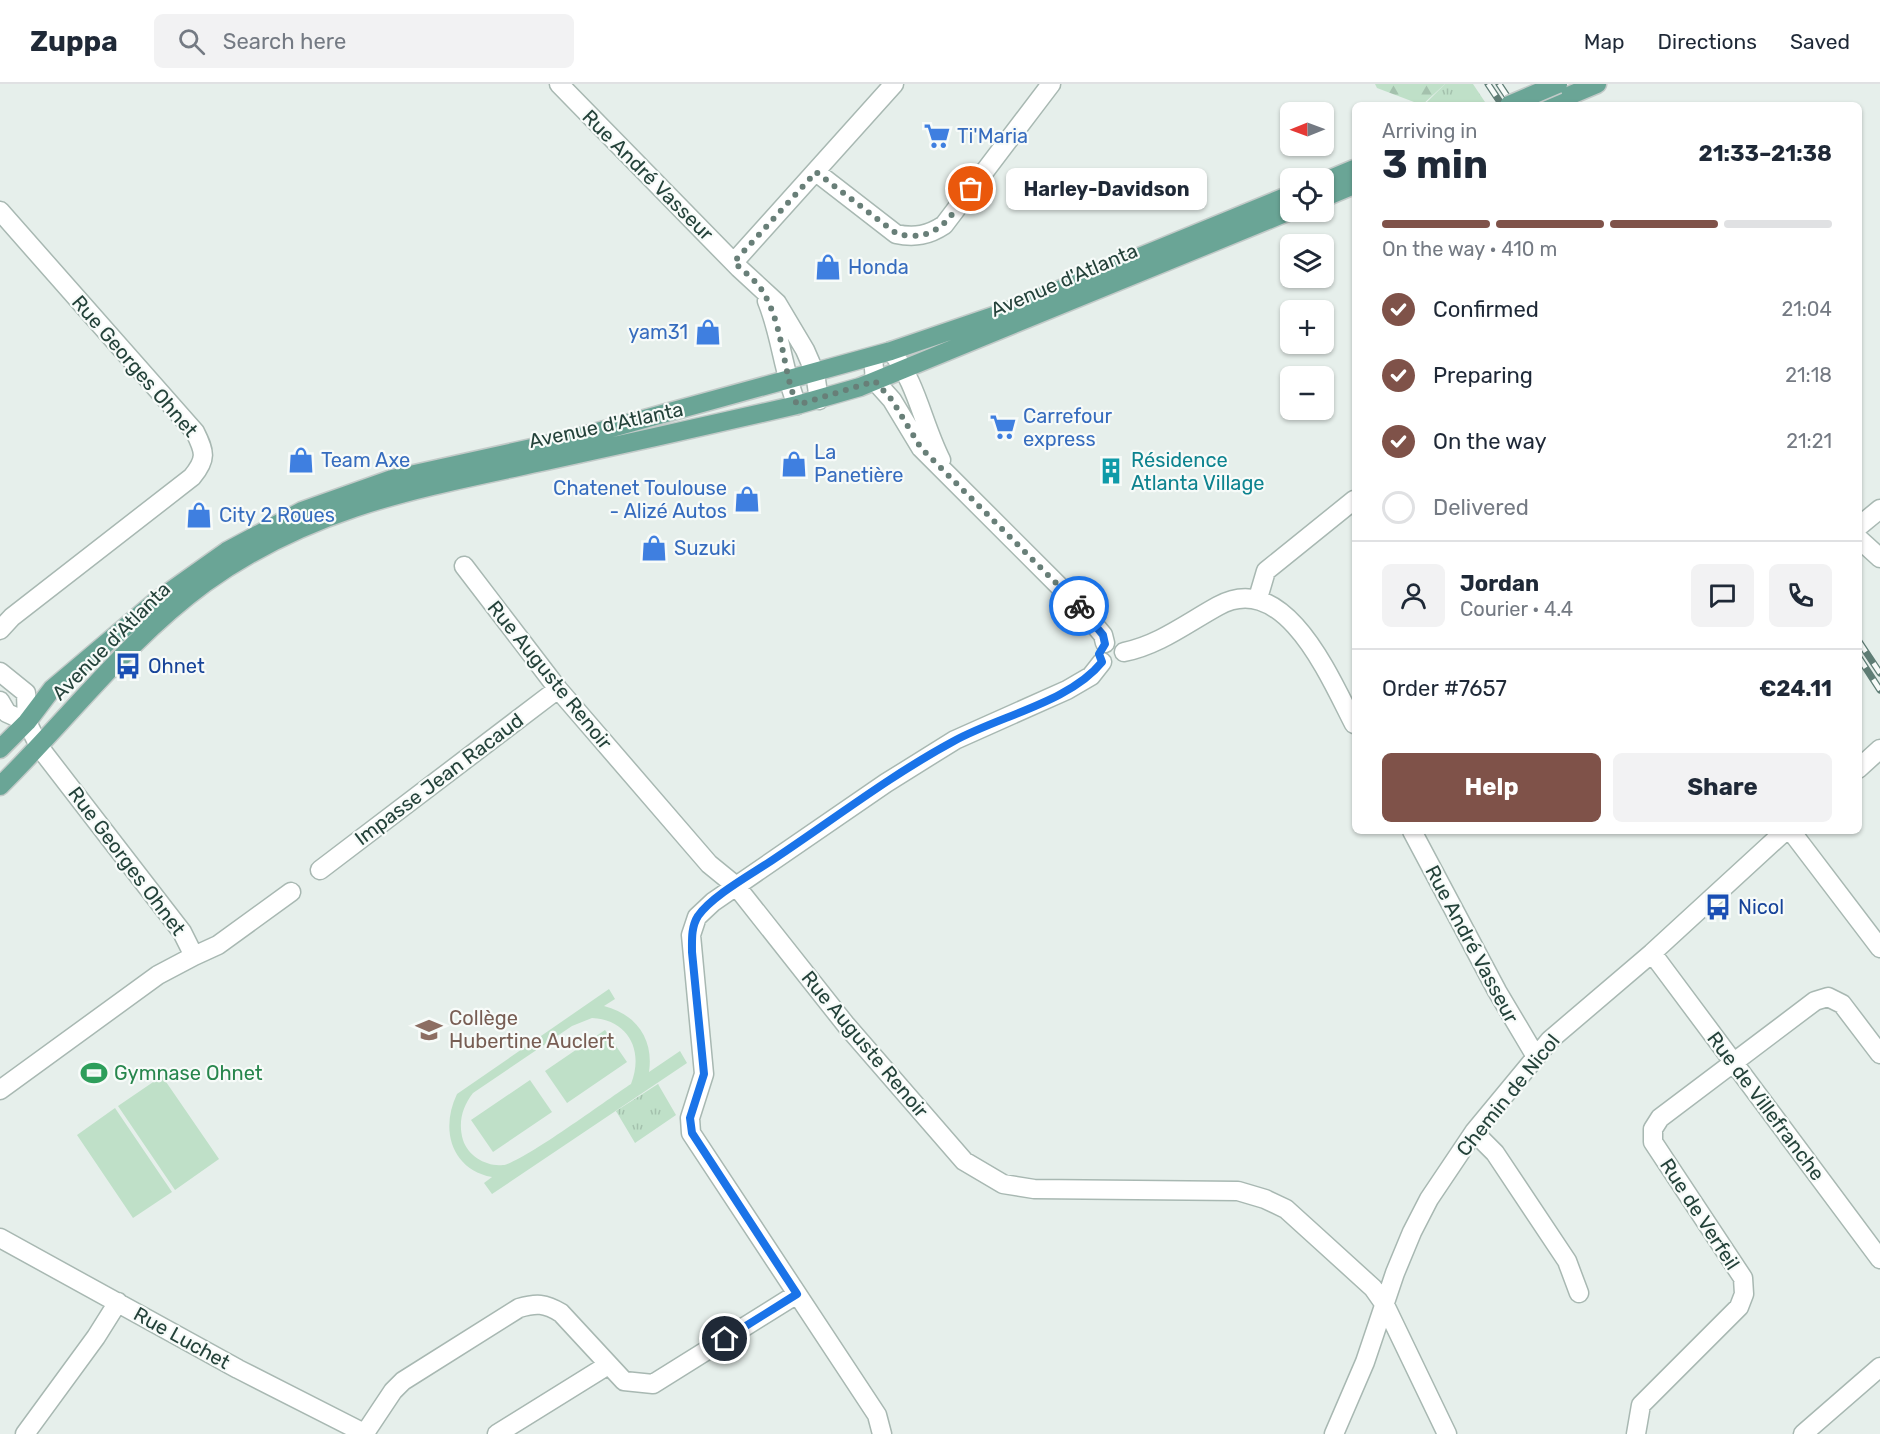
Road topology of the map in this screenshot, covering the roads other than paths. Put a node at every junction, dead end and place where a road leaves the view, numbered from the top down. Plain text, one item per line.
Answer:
1 (559, 84) edge
2 (894, 84) edge
3 (1051, 84) edge
4 (1532, 84) edge
5 (1558, 84) edge
6 (1597, 84) edge
7 (1516, 102) edge
8 (1544, 102) edge
9 (1553, 102) edge
10 (1352, 170) edge
11 (816, 172) junction
12 (1334, 177) edge
13 (1352, 186) edge
14 (1334, 193) edge
15 (1280, 199) edge
16 (0, 211) edge
17 (1280, 215) edge
18 (734, 262) junction
19 (763, 291) junction
20 (891, 351) junction
21 (873, 357) junction
22 (906, 369) junction
23 (815, 373) junction
24 (786, 381) junction
25 (875, 381) junction
26 (819, 400) junction
27 (797, 405) junction
28 (948, 475) junction
29 (1352, 502) edge
30 (1880, 509) edge
31 (1862, 524) edge
32 (1862, 542) edge
33 (1880, 558) edge
34 (464, 566) dead end
35 (1258, 598) junction
36 (0, 630) edge
37 (115, 637) junction
38 (1105, 644) junction
39 (1124, 652) junction
40 (1102, 662) junction
41 (0, 672) edge
42 (96, 685) junction
43 (558, 688) junction
44 (0, 701) edge
45 (1352, 720) edge
46 (27, 722) junction
47 (40, 748) junction
48 (0, 749) edge
49 (1880, 749) edge
50 (1862, 762) edge
51 (0, 786) edge
52 (1414, 834) edge
53 (1782, 834) edge
54 (1793, 834) edge
55 (320, 870) dead end
56 (736, 886) junction
57 (291, 892) dead end
58 (1880, 948) edge
59 (1652, 953) junction
60 (194, 956) junction
61 (1880, 1054) edge
62 (1535, 1055) junction
63 (1732, 1061) junction
64 (0, 1090) edge
65 (1474, 1132) junction
66 (0, 1239) edge
67 (1880, 1259) edge
68 (1579, 1293) dead end
69 (797, 1294) junction
70 (118, 1302) junction
71 (1385, 1305) junction
72 (608, 1365) junction
73 (1880, 1367) edge
74 (25, 1434) edge
75 (365, 1434) edge
76 (497, 1434) edge
77 (882, 1434) edge
78 (1334, 1434) edge
79 (1447, 1434) edge
80 (1636, 1434) edge
81 (1803, 1434) edge

1 - 18 street, Rue André Vasseur
2 - 11 street
3 - 11 street
4 - 8 street
5 - 7 main road, bridge
6 - 9 main road
10 - 12 main road
11 - 18 street
13 - 14 main road
15 - 20 main road, Avenue d'Atlanta
16 - 36 street, Rue Georges Ohnet
17 - 22 main road, Avenue d'Atlanta
18 - 19 street, Rue André Vasseur
19 - 23 street, Rue André Vasseur
19 - 24 street, Rue André Vasseur
20 - 21 main road, Avenue d'Atlanta
20 - 22 street
21 - 23 main road, Avenue d'Atlanta
21 - 25 street
22 - 25 main road, Avenue d'Atlanta
22 - 28 street
23 - 24 main road, Avenue d'Atlanta
23 - 26 street, Rue André Vasseur
24 - 27 street, Rue André Vasseur
24 - 37 main road, Avenue d'Atlanta
25 - 26 main road, Avenue d'Atlanta
25 - 28 street
26 - 27 main road, Avenue d'Atlanta
27 - 42 main road, Avenue d'Atlanta
28 - 38 street
29 - 35 street
30 - 31 street
32 - 33 street
34 - 43 street, Rue Auguste Renoir
35 - 39 street
35 - 45 street
37 - 42 main road
37 - 46 main road, Avenue d'Atlanta
38 - 39 street
38 - 40 street
39 - 40 street
40 - 56 street
41 - 46 street, Rue Georges Ohnet
42 - 47 main road, Avenue d'Atlanta
43 - 55 street, Impasse Jean Racaud
43 - 56 street, Rue Auguste Renoir
44 - 46 street, Rue Georges Ohnet
46 - 47 street, Rue Georges Ohnet
46 - 48 main road, Avenue d'Atlanta
47 - 51 main road, Avenue d'Atlanta
47 - 60 street, Rue Georges Ohnet
49 - 50 street
52 - 62 street, Rue André Vasseur
53 - 59 street, Chemin de Nicol
54 - 58 street
56 - 69 street
56 - 71 street, Rue Auguste Renoir
57 - 60 street
59 - 62 street, Chemin de Nicol
59 - 63 street, Rue de Villefranche
60 - 64 street, Rue Georges Ohnet
61 - 63 street, Rue de Verfeil
62 - 65 street, Chemin de Nicol
63 - 67 street, Rue de Villefranche
63 - 80 street, Rue de Verfeil
65 - 68 street
65 - 71 street, Chemin de Nicol
66 - 70 street, Rue Luchet
69 - 72 street
69 - 77 street
70 - 74 street
70 - 75 street, Rue Luchet
71 - 78 street, Chemin de Nicol
71 - 79 street, Rue Auguste Renoir
72 - 75 street
72 - 76 street
73 - 81 street

